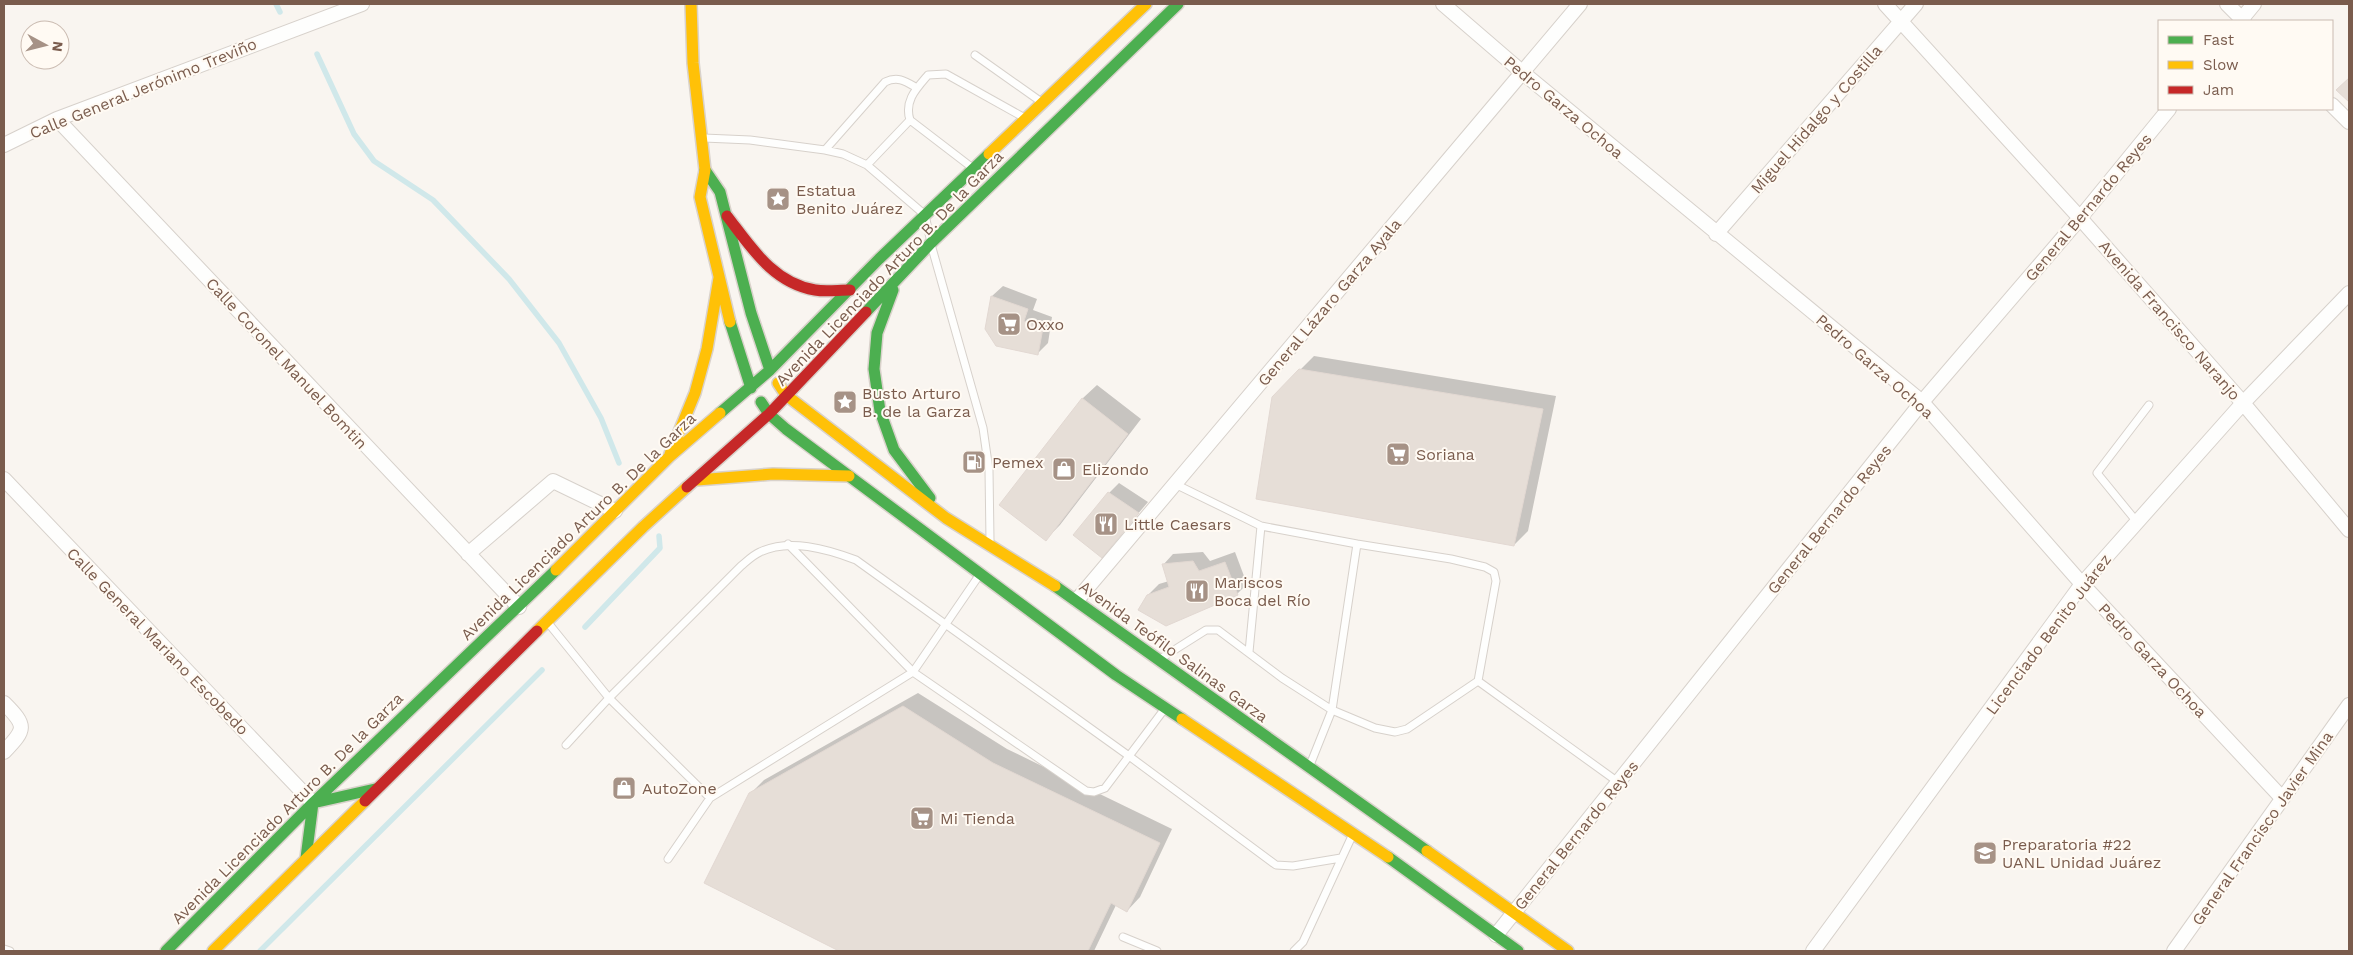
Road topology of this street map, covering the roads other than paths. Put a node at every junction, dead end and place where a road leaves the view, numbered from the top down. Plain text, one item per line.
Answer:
1 (362, 4) edge
2 (691, 4) edge
3 (1146, 4) edge
4 (1178, 4) edge
5 (1443, 4) edge
6 (1580, 4) edge
7 (1885, 4) edge
8 (1916, 4) edge
9 (2227, 4) edge
10 (2254, 4) edge
11 (2242, 20) edge
12 (1901, 22) junction
13 (975, 55) dead end
14 (1522, 72) junction
15 (917, 88) junction
16 (1042, 103) junction
17 (2333, 106) edge
18 (2168, 110) edge
19 (1025, 118) junction
20 (56, 119) junction
21 (910, 120) junction
22 (2349, 122) edge
23 (701, 138) junction
24 (4, 145) edge
25 (825, 150) junction
26 (867, 165) junction
27 (972, 168) junction
28 (705, 170) junction
29 (925, 215) junction
30 (726, 216) junction
31 (2080, 218) junction
32 (1716, 234) junction
33 (931, 243) junction
34 (719, 278) junction
35 (896, 281) junction
36 (850, 290) junction
37 (2349, 293) edge
38 (770, 370) junction
39 (752, 388) junction
40 (786, 395) junction
41 (1922, 402) junction
42 (2243, 403) junction
43 (2148, 405) dead end
44 (769, 414) junction
45 (668, 457) junction
46 (849, 476) junction
47 (4, 479) edge
48 (697, 480) junction
49 (1175, 484) junction
50 (615, 512) junction
51 (946, 518) junction
52 (2137, 522) junction
53 (1261, 526) junction
54 (2349, 530) edge
55 (788, 544) junction
56 (1357, 544) junction
57 (990, 545) junction
58 (468, 554) junction
59 (568, 558) junction
60 (980, 575) junction
61 (560, 583) dead end
62 (2082, 584) junction
63 (555, 599) dead end
64 (1077, 600) junction
65 (518, 607) junction
66 (547, 623) junction
67 (946, 624) junction
68 (493, 630) junction
69 (1249, 652) junction
70 (1158, 660) junction
71 (913, 672) junction
72 (1478, 681) junction
73 (609, 698) junction
74 (4, 703) edge
75 (2349, 705) edge
76 (1164, 709) junction
77 (1332, 710) junction
78 (566, 745) dead end
79 (4, 752) edge
80 (1129, 756) junction
81 (1309, 768) junction
82 (1618, 782) junction
83 (375, 789) junction
84 (710, 798) junction
85 (2282, 798) junction
86 (312, 803) junction
87 (1352, 834) junction
88 (306, 858) junction
89 (1341, 858) junction
90 (668, 859) dead end
91 (1513, 913) junction
92 (1496, 935) junction
93 (1123, 937) dead end
94 (4, 949) edge
95 (10, 951) edge
96 (166, 951) edge
97 (213, 951) edge
98 (1157, 951) edge
99 (1294, 951) edge
100 (1518, 951) edge
101 (1568, 951) edge
102 (1813, 951) edge
103 (2174, 951) edge

1 - 20 street, Calle General Jerónimo Treviño
2 - 23 main road
3 - 16 main road, Avenida Licenciado Arturo B. De la Garza
4 - 33 main road, Avenida Licenciado Arturo B. De la Garza
5 - 14 street, Pedro Garza Ochoa
6 - 14 street, General Lázaro Garza Ayala
7 - 12 street, Avenida Francisco Naranjo
8 - 12 street, Miguel Hidalgo y Costilla
9 - 11 street
10 - 11 street
12 - 31 street, Avenida Francisco Naranjo
12 - 32 street, Miguel Hidalgo y Costilla
13 - 16 lane
14 - 32 street, Pedro Garza Ochoa
14 - 49 street, General Lázaro Garza Ayala
15 - 19 lane
15 - 21 lane
15 - 25 lane
16 - 19 main road, Avenida Licenciado Arturo B. De la Garza
17 - 22 street
18 - 31 street, General Bernardo Reyes
19 - 27 main road, Avenida Licenciado Arturo B. De la Garza
20 - 24 street, Calle General Jerónimo Treviño
20 - 58 street, Calle Coronel Manuel Bomtin
21 - 26 lane
21 - 27 lane
23 - 25 lane
23 - 28 main road
25 - 26 lane
26 - 29 lane
27 - 29 main road, Avenida Licenciado Arturo B. De la Garza
28 - 30 main road, Avenida Teófilo Salinas Garza
28 - 34 main road
29 - 33 lane
29 - 36 main road, Avenida Licenciado Arturo B. De la Garza
30 - 36 main road
30 - 38 main road, Avenida Teófilo Salinas Garza
31 - 41 street, General Bernardo Reyes
31 - 42 street, Avenida Francisco Naranjo
32 - 41 street, Pedro Garza Ochoa
33 - 35 main road, Avenida Licenciado Arturo B. De la Garza
33 - 57 lane
34 - 39 main road
34 - 45 main road
35 - 40 main road, Avenida Licenciado Arturo B. De la Garza
35 - 51 main road
36 - 38 main road, Avenida Licenciado Arturo B. De la Garza
37 - 42 street, Licenciado Benito Juárez
38 - 39 main road, Avenida Licenciado Arturo B. De la Garza
38 - 40 main road, Avenida Teófilo Salinas Garza
39 - 44 main road
39 - 45 main road, Avenida Licenciado Arturo B. De la Garza
40 - 44 main road, Avenida Licenciado Arturo B. De la Garza
40 - 51 main road, Avenida Teófilo Salinas Garza
41 - 62 street, Pedro Garza Ochoa
41 - 82 street, General Bernardo Reyes
42 - 52 street, Licenciado Benito Juárez
42 - 54 street, Avenida Francisco Naranjo
43 - 52 lane
44 - 46 main road
44 - 48 main road, Avenida Licenciado Arturo B. De la Garza
45 - 50 main road, Avenida Licenciado Arturo B. De la Garza
46 - 48 main road
46 - 60 main road
47 - 86 street, Calle General Mariano Escobedo
48 - 66 main road, Avenida Licenciado Arturo B. De la Garza
49 - 53 lane
49 - 64 street, General Lázaro Garza Ayala
50 - 58 street
50 - 59 main road, Avenida Licenciado Arturo B. De la Garza
51 - 57 main road, Avenida Teófilo Salinas Garza
52 - 62 street, Licenciado Benito Juárez
53 - 56 lane
53 - 69 lane
55 - 67 lane
55 - 71 lane
55 - 73 lane
56 - 72 lane
56 - 77 lane
57 - 64 main road, Avenida Teófilo Salinas Garza
58 - 65 street, Calle Coronel Manuel Bomtin
59 - 61 main road
59 - 65 main road, Avenida Licenciado Arturo B. De la Garza
60 - 67 lane
60 - 76 main road
62 - 85 street, Pedro Garza Ochoa
62 - 102 street, Licenciado Benito Juárez
63 - 66 main road
64 - 70 main road, Avenida Teófilo Salinas Garza
65 - 68 main road, Avenida Licenciado Arturo B. De la Garza
66 - 68 main road
66 - 73 lane
66 - 83 main road, Avenida Licenciado Arturo B. De la Garza
67 - 71 lane
67 - 80 lane
68 - 86 main road, Avenida Licenciado Arturo B. De la Garza
69 - 70 lane
69 - 77 lane
70 - 81 main road, Avenida Teófilo Salinas Garza
71 - 80 lane
71 - 84 lane
72 - 77 lane
72 - 82 lane
73 - 78 lane
73 - 84 lane
74 - 79 street
75 - 85 street, General Francisco Javier Mina
76 - 80 lane
76 - 87 main road
77 - 81 lane
80 - 89 lane
81 - 91 main road, Avenida Teófilo Salinas Garza
82 - 91 street, General Bernardo Reyes
83 - 86 main road
83 - 88 main road, Avenida Licenciado Arturo B. De la Garza
84 - 90 lane
85 - 103 street, General Francisco Javier Mina
86 - 88 main road
86 - 96 main road, Avenida Licenciado Arturo B. De la Garza
87 - 89 lane
87 - 92 main road
88 - 97 main road, Avenida Licenciado Arturo B. De la Garza
89 - 99 lane
91 - 92 street, General Bernardo Reyes
91 - 101 main road, Avenida Teófilo Salinas Garza
92 - 100 main road
93 - 98 lane
94 - 95 lane

